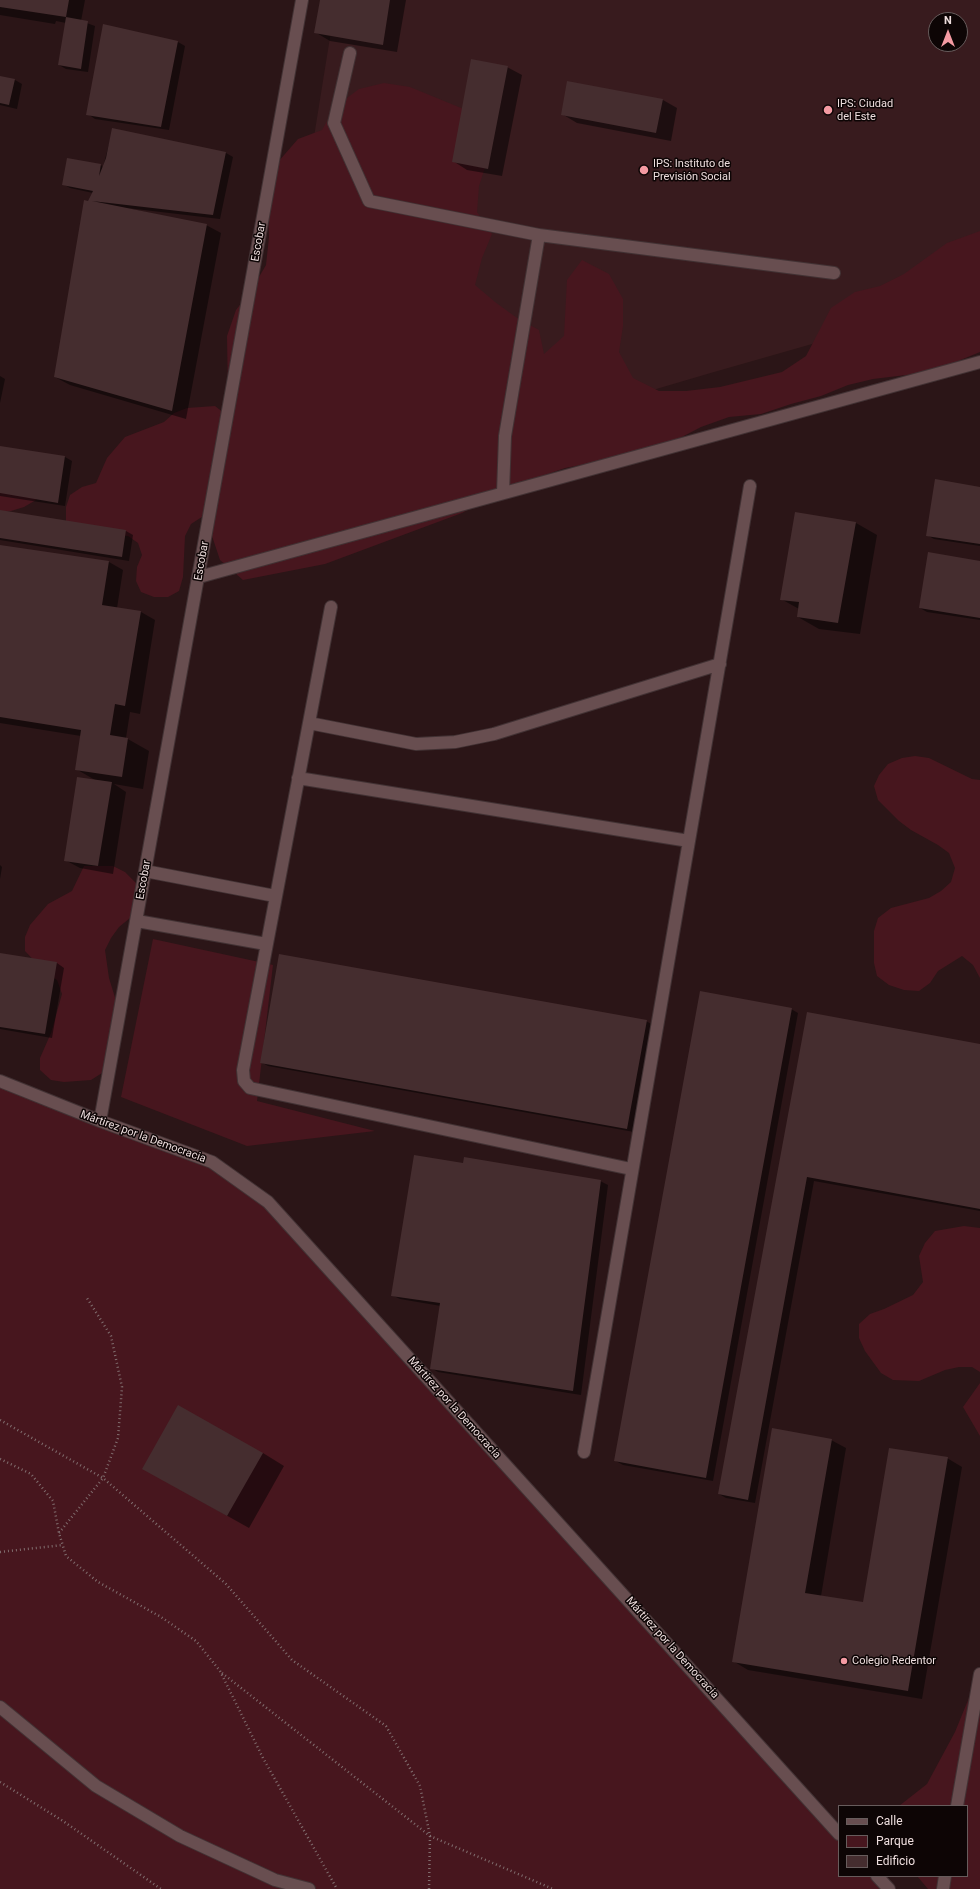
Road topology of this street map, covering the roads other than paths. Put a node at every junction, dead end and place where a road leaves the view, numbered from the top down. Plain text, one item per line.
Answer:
1 (302, 0) edge
2 (350, 53) dead end
3 (539, 235) junction
4 (834, 273) dead end
5 (980, 362) edge
6 (750, 486) dead end
7 (503, 493) junction
8 (199, 577) junction
9 (331, 607) dead end
10 (720, 664) junction
11 (309, 723) junction
12 (298, 778) junction
13 (689, 841) junction
14 (145, 871) junction
15 (275, 896) junction
16 (137, 921) junction
17 (266, 944) junction
18 (0, 1081) edge
19 (100, 1121) junction
20 (632, 1169) junction
21 (584, 1452) dead end
22 (980, 1674) edge
23 (0, 1707) edge
24 (957, 1805) edge
25 (838, 1833) edge
26 (878, 1877) edge
27 (945, 1877) edge
28 (309, 1889) edge
29 (889, 1889) edge
30 (943, 1889) edge

1 - 8 street, Escobar
2 - 3 street
3 - 4 street
3 - 7 street
5 - 7 street
6 - 10 street
7 - 8 street
8 - 14 street, Escobar
9 - 11 street
10 - 11 street
10 - 13 street
11 - 12 street
12 - 13 street
12 - 15 street
13 - 20 street
14 - 15 street
14 - 16 street, Escobar
15 - 17 street
16 - 17 street
16 - 19 street, Escobar
17 - 20 street
18 - 19 street, Mártirez por la Democracia
19 - 25 street, Mártirez por la Democracia
20 - 21 street
22 - 24 street
23 - 28 street
26 - 29 street
27 - 30 street

